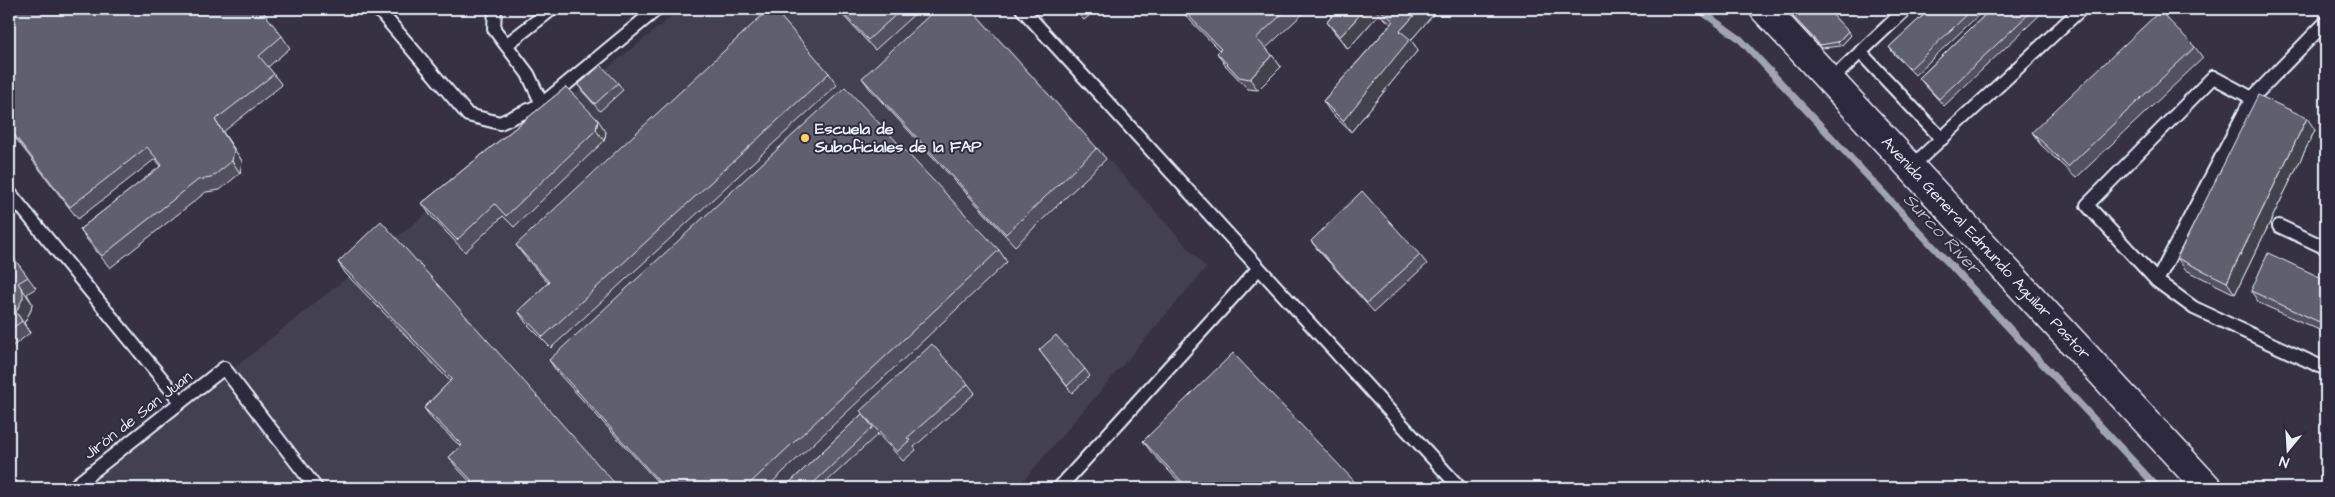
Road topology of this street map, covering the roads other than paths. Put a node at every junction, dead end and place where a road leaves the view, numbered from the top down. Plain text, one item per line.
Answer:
1 (378, 9) edge
2 (495, 9) edge
3 (552, 9) edge
4 (657, 9) edge
5 (1022, 9) edge
6 (1764, 9) edge
7 (1906, 9) edge
8 (2081, 9) edge
9 (2326, 22) edge
10 (506, 45) junction
11 (1860, 52) junction
12 (1831, 80) junction
13 (2252, 98) junction
14 (542, 104) junction
15 (1942, 139) junction
16 (1911, 167) junction
17 (9, 192) edge
18 (2279, 226) dead end
19 (2326, 248) edge
20 (1259, 268) junction
21 (2157, 281) junction
22 (2326, 369) edge
23 (181, 402) junction
24 (72, 488) edge
25 (316, 488) edge
26 (1059, 488) edge
27 (1460, 488) edge
28 (2208, 488) edge

1 - 14 lane
2 - 10 lane
3 - 10 lane
4 - 14 lane
5 - 20 lane
6 - 12 street, Avenida General Edmundo Aguilar Pastor
7 - 11 lane
8 - 15 lane
9 - 13 lane
10 - 14 lane
11 - 12 lane
11 - 15 lane
12 - 16 street, Avenida General Edmundo Aguilar Pastor
13 - 21 lane
13 - 21 lane
15 - 16 lane
16 - 28 street, Avenida General Edmundo Aguilar Pastor
17 - 23 lane
18 - 19 lane
20 - 26 lane
20 - 27 lane
21 - 22 lane
23 - 24 lane, Jirón de San Juan
23 - 25 lane, Jirón de San Juan

